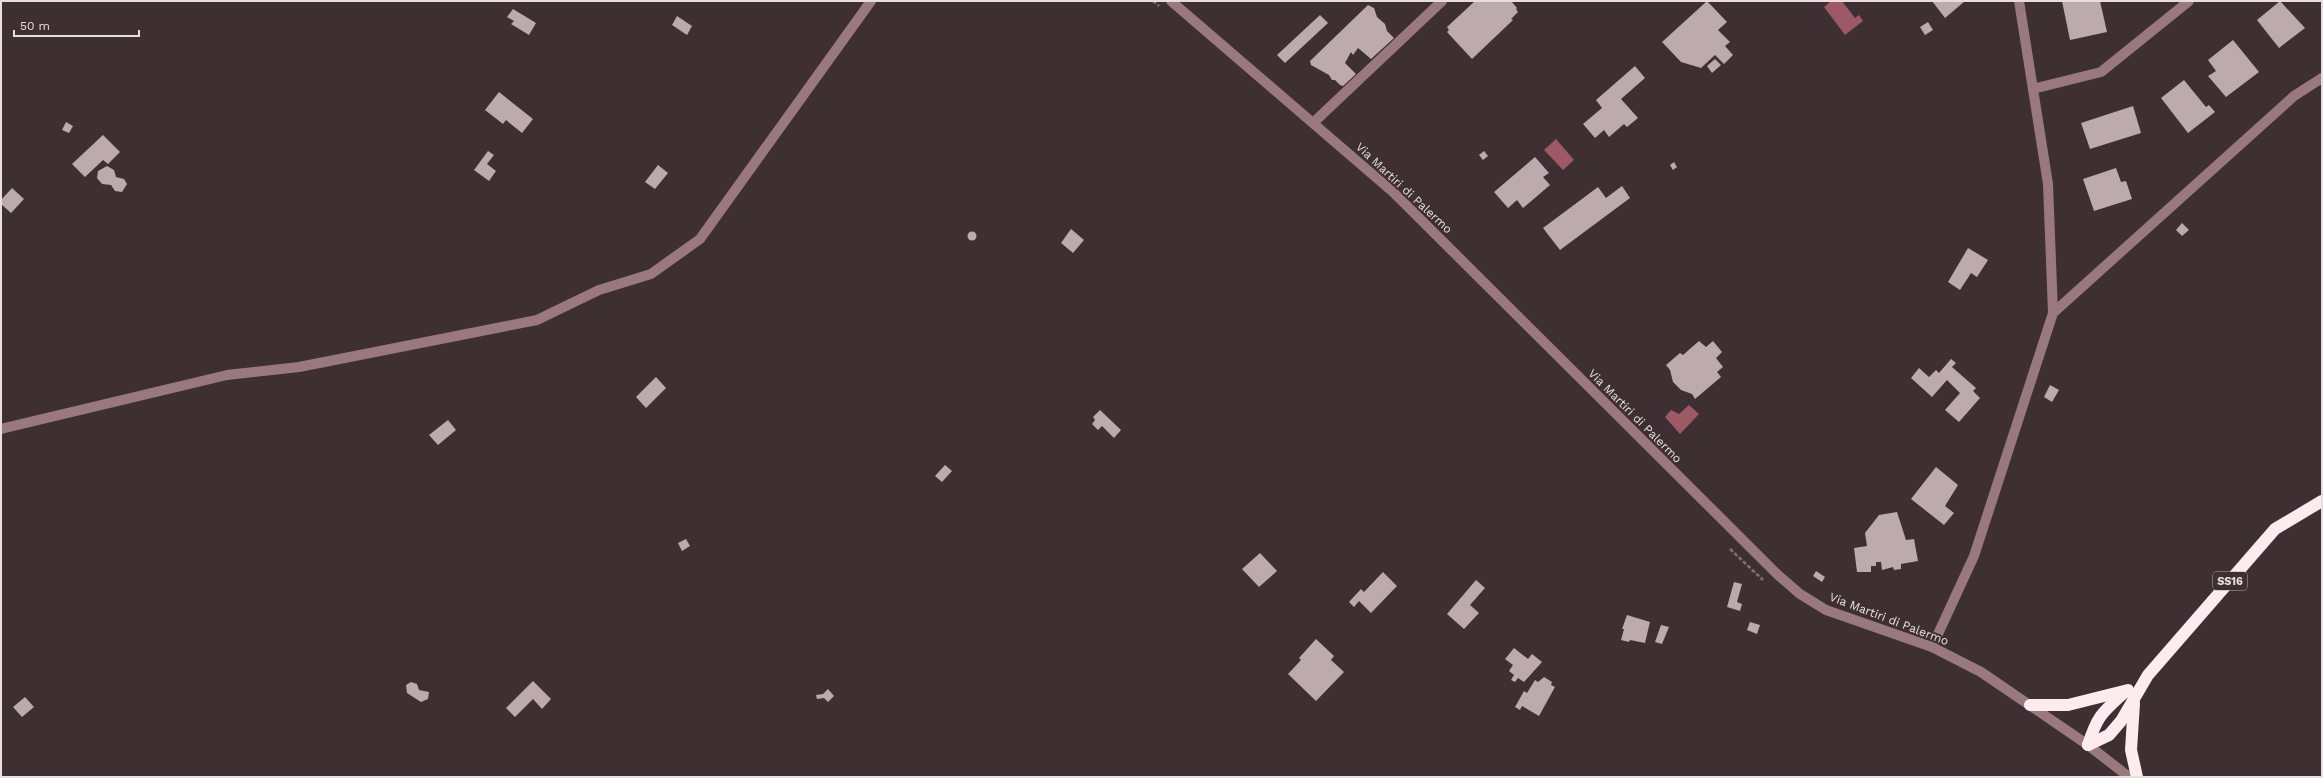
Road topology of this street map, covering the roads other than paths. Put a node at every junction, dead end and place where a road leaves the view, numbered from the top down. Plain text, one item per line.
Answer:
1 (871, 1) edge
2 (1171, 1) edge
3 (1442, 1) edge
4 (2019, 1) edge
5 (2189, 1) edge
6 (2322, 78) edge
7 (2033, 89) junction
8 (1313, 123) junction
9 (2054, 313) junction
10 (1, 429) edge
11 (2322, 501) edge
12 (1932, 647) junction
13 (2131, 694) junction
14 (2030, 705) junction
15 (2088, 745) junction
16 (2129, 777) edge
17 (2137, 777) edge

1 - 10 street
2 - 8 street, Via Martiri di Palermo
3 - 8 street
4 - 7 street
5 - 7 street
6 - 9 street
7 - 9 street
8 - 12 street, Via Martiri di Palermo
9 - 12 street
11 - 13 highway, SS16
12 - 14 street, Via Martiri di Palermo
13 - 14 highway, SS16
13 - 15 highway, SS16
13 - 15 highway, SS16
13 - 17 highway
14 - 15 street, Via Martiri di Palermo
15 - 16 street, Via Martiri di Palermo

